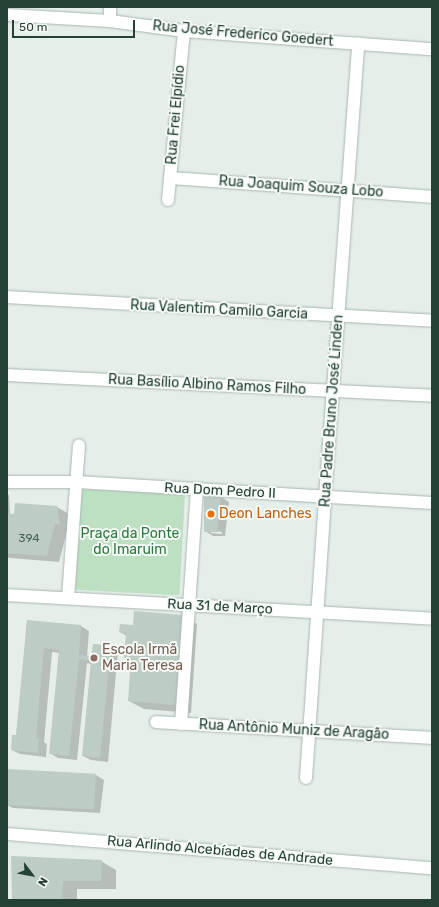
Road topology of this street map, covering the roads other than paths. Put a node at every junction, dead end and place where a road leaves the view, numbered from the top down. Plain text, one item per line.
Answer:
1 (110, 7) edge
2 (7, 15) edge
3 (110, 21) junction
4 (184, 30) junction
5 (358, 43) junction
6 (432, 49) edge
7 (170, 178) junction
8 (348, 191) junction
9 (432, 197) edge
10 (168, 200) dead end
11 (7, 298) edge
12 (339, 316) junction
13 (432, 321) edge
14 (7, 375) edge
15 (333, 392) junction
16 (432, 396) edge
17 (79, 445) dead end
18 (7, 482) edge
19 (77, 482) junction
20 (197, 490) junction
21 (325, 497) junction
22 (432, 503) edge
23 (7, 595) edge
24 (68, 598) junction
25 (189, 605) junction
26 (318, 613) junction
27 (432, 619) edge
28 (156, 722) dead end
29 (181, 724) junction
30 (309, 731) junction
31 (432, 738) edge
32 (306, 778) dead end
33 (7, 834) edge
34 (432, 868) edge

1 - 3 street
2 - 3 street, Rua José Frederico Goedert
3 - 4 street, Rua José Frederico Goedert
4 - 5 street, Rua José Frederico Goedert
4 - 7 street, Rua Frei Elpídio
5 - 6 street, Rua José Frederico Goedert
5 - 8 street, Rua Padre Bruno José Linden
7 - 8 street, Rua Joaquim Souza Lobo
7 - 10 street, Rua Frei Elpídio
8 - 9 street, Rua Joaquim Souza Lobo
8 - 12 street, Rua Padre Bruno José Linden
11 - 12 street, Rua Valentim Camilo Garcia
12 - 13 street, Rua Valentim Camilo Garcia
12 - 15 street, Rua Padre Bruno José Linden
14 - 15 street, Rua Basílio Albino Ramos Filho
15 - 16 street, Rua Basílio Albino Ramos Filho
15 - 21 street, Rua Padre Bruno José Linden
17 - 19 street
18 - 19 street, Rua Dom Pedro II
19 - 20 street, Rua Dom Pedro II
19 - 24 street
20 - 21 street, Rua Dom Pedro II
20 - 25 street
21 - 22 street, Rua Dom Pedro II
21 - 26 street, Rua Padre Bruno José Linden
23 - 24 street, Rua 31 de Março
24 - 25 street, Rua 31 de Março
25 - 26 street, Rua 31 de Março
25 - 29 street
26 - 27 street, Rua 31 de Março
26 - 30 street, Rua Padre Bruno José Linden
28 - 29 street, Rua Antônio Muniz de Aragão
29 - 30 street, Rua Antônio Muniz de Aragão
30 - 31 street, Rua Antônio Muniz de Aragão
30 - 32 street, Rua Padre Bruno José Linden
33 - 34 street, Rua Arlindo Alcebíades de Andrade

